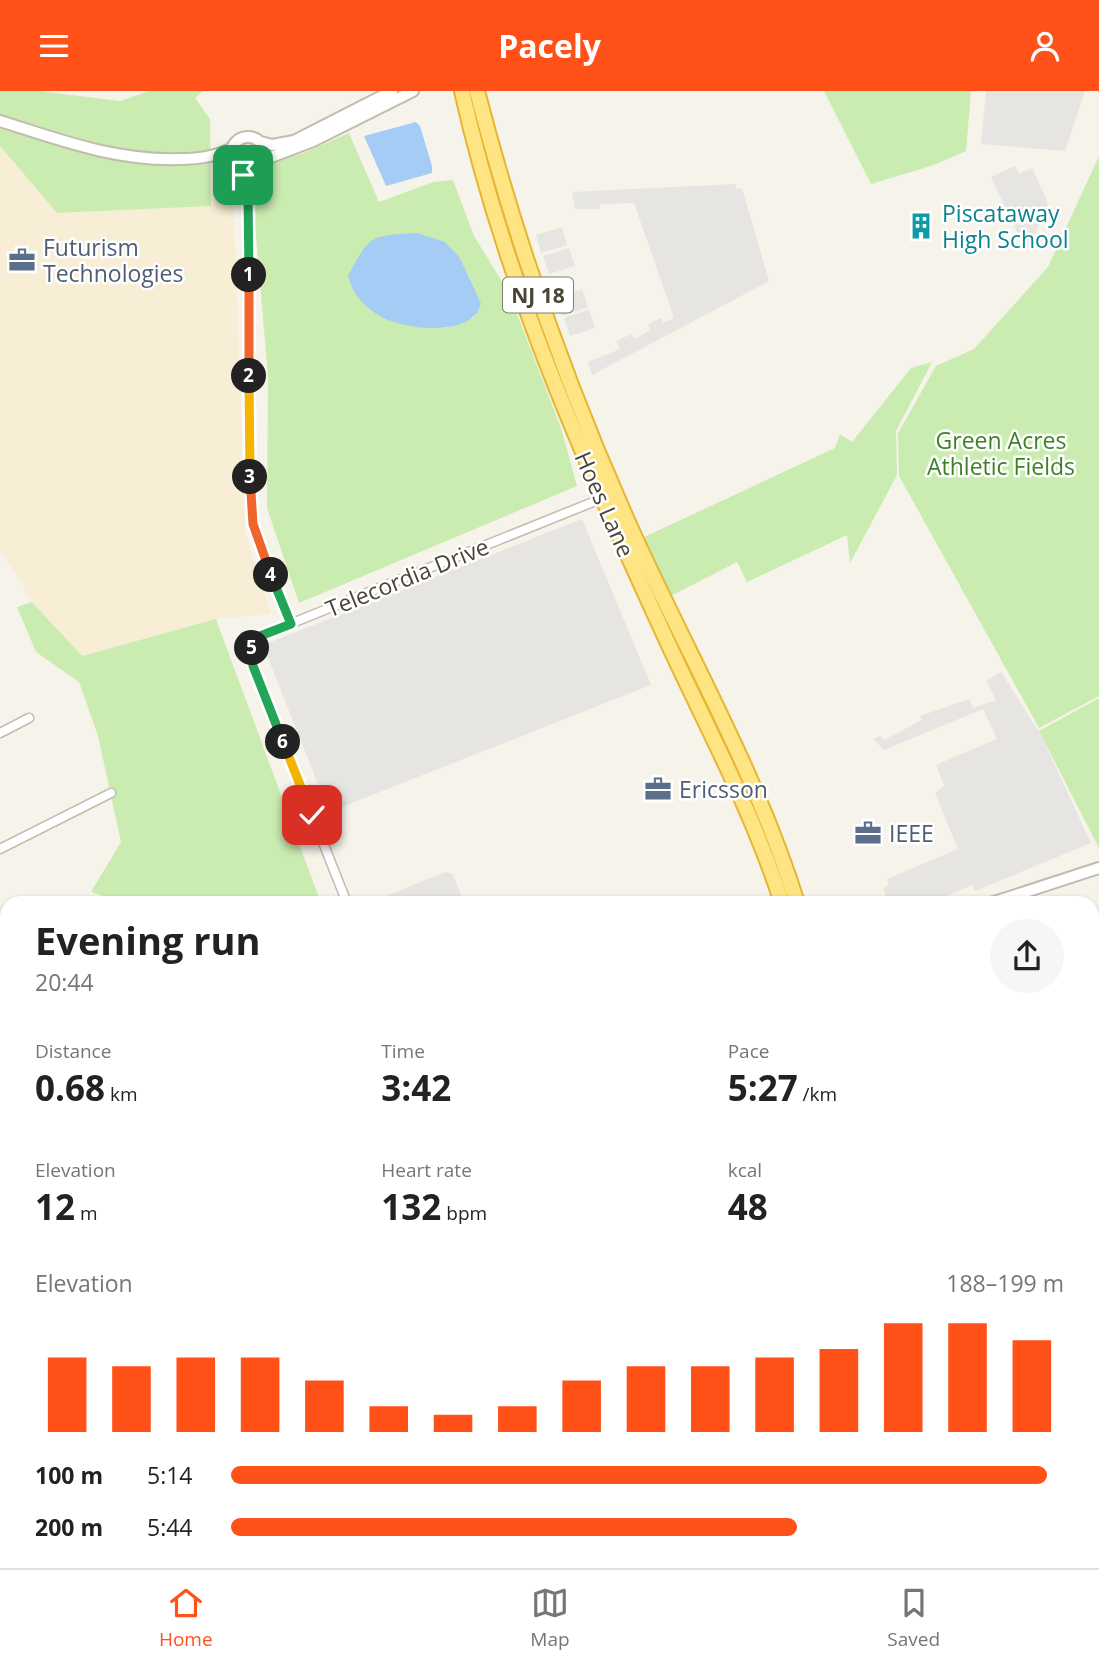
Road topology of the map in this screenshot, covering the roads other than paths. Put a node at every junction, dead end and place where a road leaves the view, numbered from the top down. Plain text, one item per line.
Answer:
1 (392, 91) edge
2 (413, 91) edge
3 (453, 91) edge
4 (462, 91) edge
5 (477, 91) edge
6 (466, 109) junction
7 (0, 121) edge
8 (261, 142) junction
9 (232, 148) junction
10 (205, 157) junction
11 (236, 165) junction
12 (262, 165) junction
13 (248, 194) junction
14 (608, 496) junction
15 (291, 624) junction
16 (29, 718) dead end
17 (0, 733) edge
18 (111, 793) dead end
19 (0, 849) edge
20 (1099, 868) edge
21 (344, 896) edge
22 (780, 896) edge
23 (794, 896) edge
24 (1013, 896) edge

1 - 8 street
2 - 12 street
3 - 6 highway
4 - 6 highway, Hoes Lane / NJ 18
5 - 14 highway, Hoes Lane / NJ 18
6 - 14 highway, Hoes Lane / NJ 18
7 - 10 street
8 - 9 street
8 - 12 street
9 - 10 street
9 - 11 street
10 - 11 street
11 - 12 street
11 - 13 street
12 - 13 street
13 - 15 street
14 - 15 street, Telecordia Drive
14 - 22 highway, Hoes Lane / NJ 18
14 - 23 highway, Hoes Lane / NJ 18
15 - 21 street, Telecordia Drive
16 - 17 street
18 - 19 street
20 - 24 street

